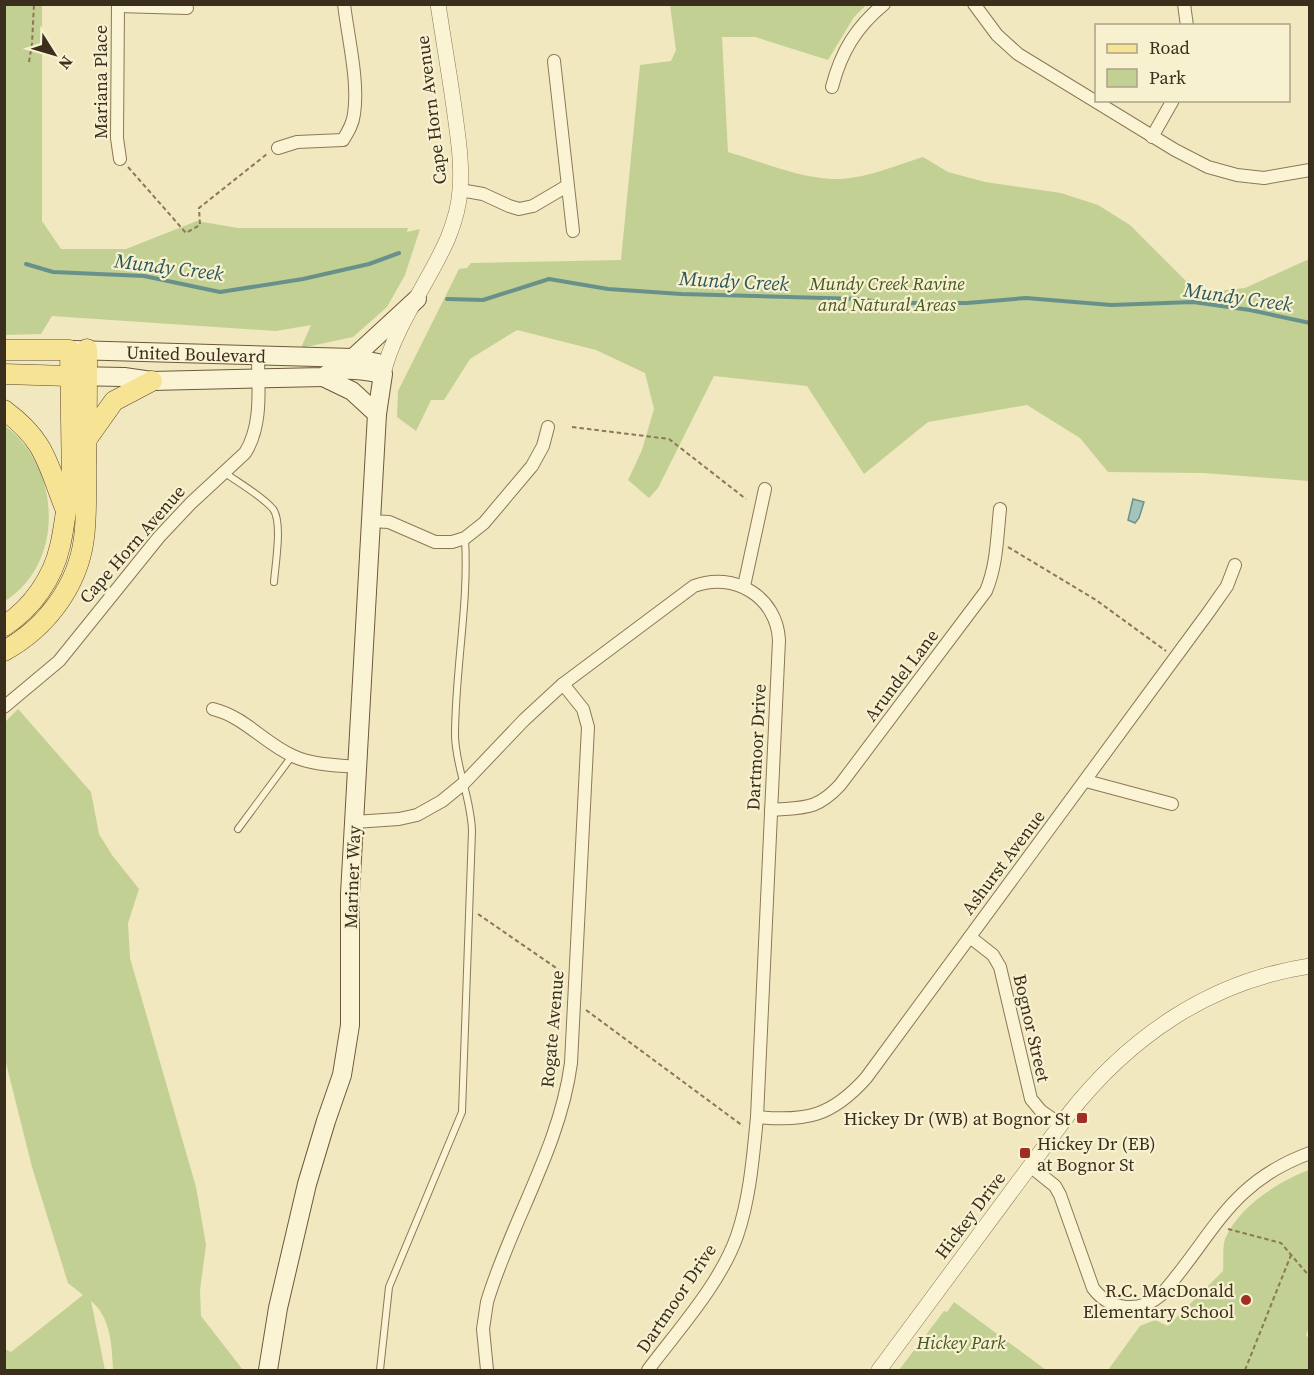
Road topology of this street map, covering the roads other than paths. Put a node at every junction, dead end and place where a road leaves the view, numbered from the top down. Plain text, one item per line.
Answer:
1 (344, 4) edge
2 (438, 4) edge
3 (884, 4) edge
4 (974, 4) edge
5 (1184, 4) edge
6 (118, 5) edge
7 (187, 8) dead end
8 (1187, 24) edge
9 (554, 61) dead end
10 (832, 87) dead end
11 (1095, 101) edge
12 (1096, 102) edge
13 (1172, 102) edge
14 (1152, 136) junction
15 (278, 148) road end
16 (120, 159) road end
17 (1310, 170) edge
18 (567, 186) junction
19 (460, 190) junction
20 (573, 231) dead end
21 (417, 299) junction
22 (4, 350) edge
23 (78, 350) junction
24 (258, 355) junction
25 (353, 358) junction
26 (384, 369) junction
27 (4, 374) edge
28 (78, 376) junction
29 (323, 377) junction
30 (258, 380) junction
31 (152, 381) junction
32 (4, 410) edge
33 (377, 414) junction
34 (548, 427) dead end
35 (87, 439) junction
36 (225, 473) junction
37 (765, 489) dead end
38 (65, 508) junction
39 (1000, 509) dead end
40 (370, 521) junction
41 (465, 538) junction
42 (1235, 565) dead end
43 (274, 582) dead end
44 (744, 586) junction
45 (4, 626) edge
46 (4, 651) edge
47 (563, 684) junction
48 (4, 707) edge
49 (213, 709) dead end
50 (292, 756) junction
51 (357, 767) junction
52 (1086, 781) junction
53 (464, 783) junction
54 (1172, 804) dead end
55 (771, 810) junction
56 (354, 822) junction
57 (238, 829) dead end
58 (970, 937) junction
59 (1310, 966) edge
60 (757, 1117) junction
61 (1061, 1125) junction
62 (1310, 1153) edge
63 (1030, 1166) junction
64 (268, 1371) edge
65 (380, 1371) edge
66 (487, 1371) edge
67 (648, 1371) edge
68 (879, 1371) edge

1 - 15 street
2 - 19 street, Cape Horn Avenue
3 - 10 street
4 - 11 street
5 - 8 street
6 - 7 street
6 - 16 street, Mariana Place
9 - 18 street
12 - 14 street
13 - 14 street
14 - 17 street
18 - 19 street
18 - 20 street
19 - 21 street, Cape Horn Avenue
21 - 25 main road
21 - 26 street, Cape Horn Avenue
22 - 23 main road, United Boulevard
23 - 24 main road, United Boulevard
23 - 28 main road
24 - 25 main road, United Boulevard
24 - 30 street, Cape Horn Avenue
25 - 26 main road, United Boulevard
26 - 29 main road, United Boulevard
26 - 33 main road, Mariner Way
27 - 28 main road, United Boulevard
28 - 31 main road, United Boulevard
28 - 35 main road
28 - 38 main road
29 - 30 main road, United Boulevard
29 - 33 main road
30 - 31 main road, United Boulevard
30 - 36 street, Cape Horn Avenue
31 - 35 main road
32 - 38 main road
33 - 40 main road, Mariner Way
34 - 41 street
35 - 46 main road
36 - 43 lane
36 - 48 street, Cape Horn Avenue
37 - 44 street
38 - 45 main road
39 - 55 street, Arundel Lane
40 - 41 street
40 - 51 main road, Mariner Way
41 - 53 lane
42 - 52 street, Ashurst Avenue
44 - 47 street
44 - 55 street, Dartmoor Drive
47 - 53 street
47 - 66 street, Rogate Avenue
49 - 50 street
50 - 51 street
50 - 57 lane
51 - 56 main road, Mariner Way
52 - 54 street
52 - 58 street, Ashurst Avenue
53 - 56 street
53 - 65 lane
55 - 60 street, Dartmoor Drive
56 - 64 main road, Mariner Way
58 - 60 street, Ashurst Avenue
58 - 61 street, Bognor Street
59 - 61 street, Hickey Drive
60 - 67 street, Dartmoor Drive
61 - 63 street, Hickey Drive
62 - 63 street
63 - 68 street, Hickey Drive

